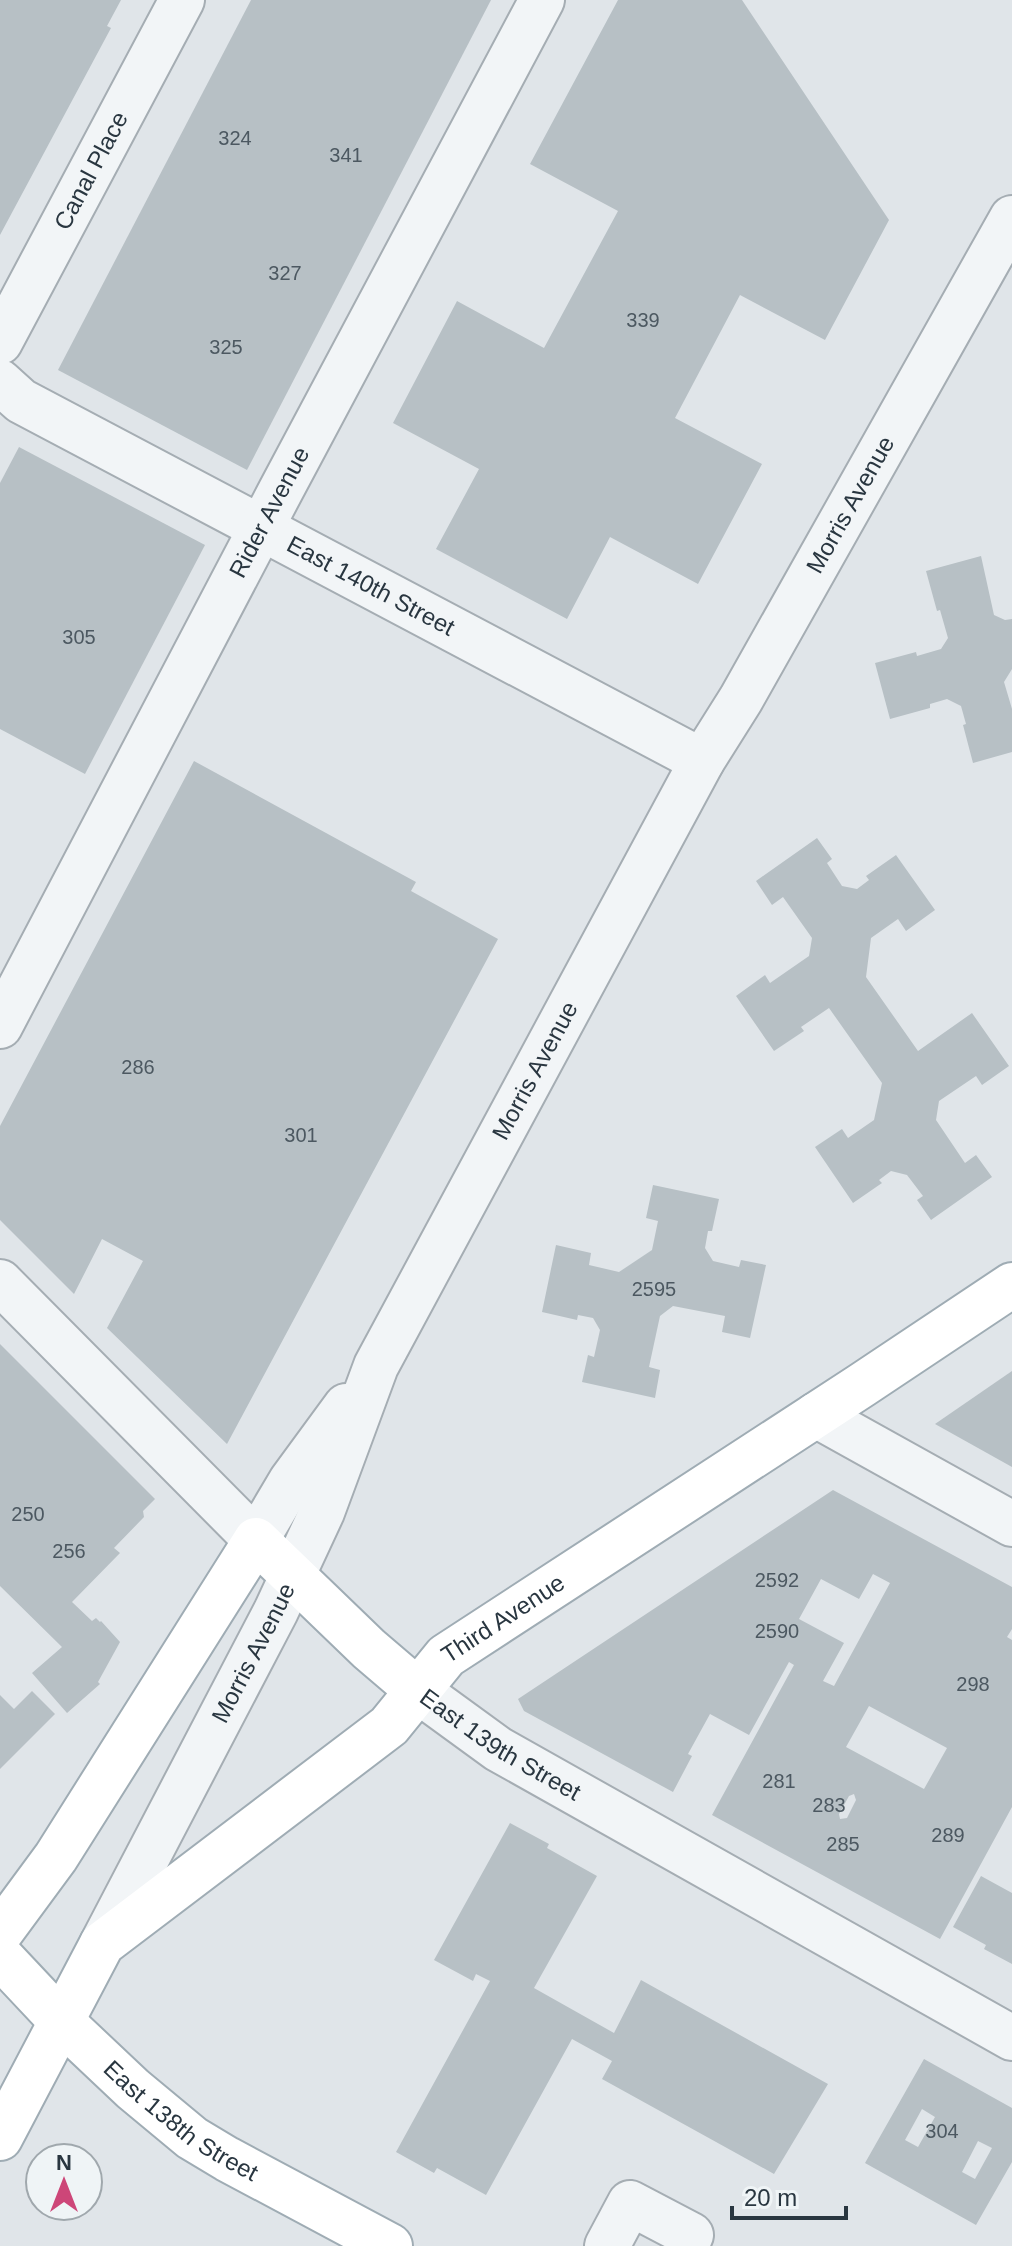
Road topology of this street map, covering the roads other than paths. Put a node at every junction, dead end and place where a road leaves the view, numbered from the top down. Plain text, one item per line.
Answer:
1 (182, 0) edge
2 (542, 0) edge
3 (1012, 218) edge
4 (0, 342) edge
5 (0, 382) edge
6 (262, 527) junction
7 (702, 761) junction
8 (0, 1026) edge
9 (0, 1282) edge
10 (1012, 1285) edge
11 (376, 1366) junction
12 (816, 1415) junction
13 (1012, 1524) edge
14 (256, 1540) junction
15 (293, 1575) junction
16 (417, 1690) junction
17 (0, 1933) edge
18 (102, 1944) junction
19 (0, 1956) edge
20 (62, 2022) junction
21 (1012, 2038) edge
22 (0, 2138) edge
23 (691, 2235) dead end
24 (390, 2246) edge
25 (607, 2246) edge

1 - 4 street, Canal Place
2 - 6 street, Rider Avenue
3 - 7 street, Morris Avenue
5 - 6 street, East 140th Street
6 - 7 street, East 140th Street
6 - 8 street, Rider Avenue
7 - 11 street, Morris Avenue
9 - 14 street, East 139th Street
10 - 12 main road, Third Avenue
11 - 14 street
11 - 15 street, Morris Avenue
12 - 13 street
12 - 16 main road, Third Avenue
14 - 15 main road, East 139th Street
14 - 17 main road, Morris Avenue
15 - 16 main road, East 139th Street
15 - 18 street, Morris Avenue
16 - 18 main road, Third Avenue
16 - 21 street, East 139th Street
18 - 20 main road, Third Avenue
19 - 20 main road, East 138th Street
20 - 22 main road, Third Avenue
20 - 24 main road, East 138th Street
23 - 25 street

